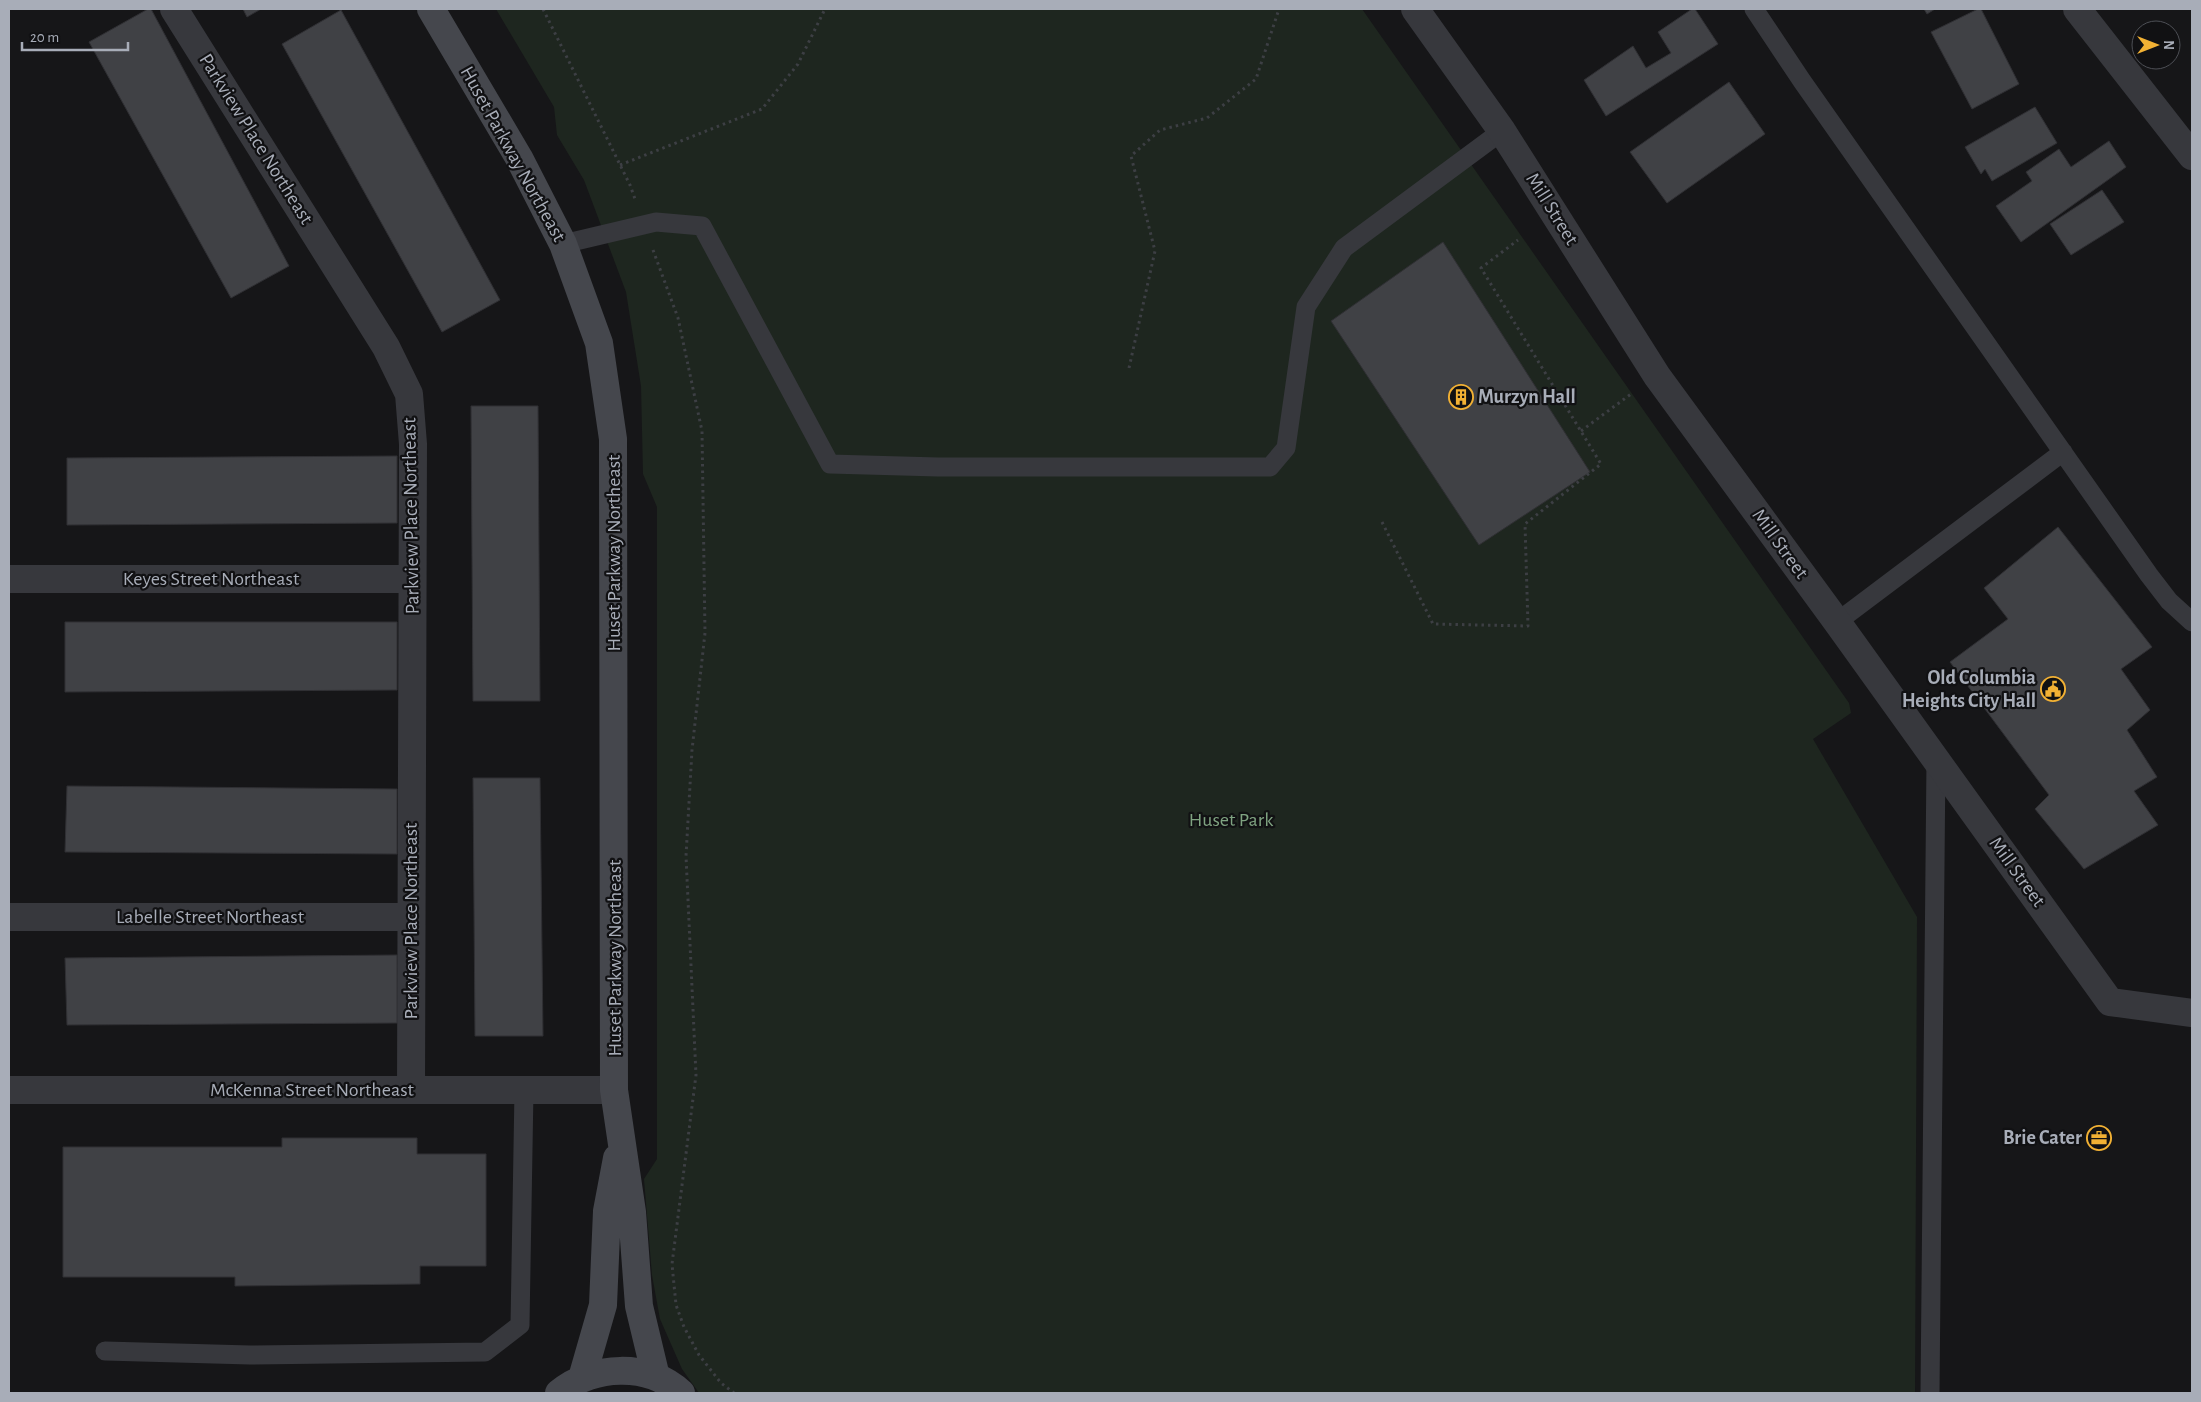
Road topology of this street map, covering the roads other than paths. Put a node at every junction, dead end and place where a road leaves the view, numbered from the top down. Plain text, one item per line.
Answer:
1 (174, 9) edge
2 (431, 9) edge
3 (1415, 9) edge
4 (1754, 9) edge
5 (2077, 9) edge
6 (1502, 131) junction
7 (2192, 156) edge
8 (563, 244) junction
9 (2063, 452) junction
10 (9, 579) edge
11 (412, 579) junction
12 (1837, 622) junction
13 (2192, 622) edge
14 (1936, 759) junction
15 (9, 917) edge
16 (411, 917) junction
17 (2192, 1013) edge
18 (9, 1090) edge
19 (411, 1090) junction
20 (524, 1090) junction
21 (614, 1090) junction
22 (620, 1140) junction
23 (105, 1351) dead end
24 (656, 1377) junction
25 (582, 1378) junction
26 (559, 1393) edge
27 (682, 1393) edge
28 (1930, 1393) edge

1 - 11 street, Parkview Place Northeast
2 - 8 street, Huset Parkway Northeast
3 - 6 street, Mill Street
4 - 9 lane
5 - 7 street
6 - 8 lane
6 - 12 street, Mill Street
8 - 21 street, Huset Parkway Northeast
9 - 12 lane
9 - 13 lane
10 - 11 street, Keyes Street Northeast
11 - 16 street, Parkview Place Northeast
12 - 14 street, Mill Street
14 - 17 street, Mill Street
14 - 28 lane
15 - 16 street, Labelle Street Northeast
16 - 19 street, Parkview Place Northeast
18 - 19 street, McKenna Street Northeast
19 - 20 street, McKenna Street Northeast
20 - 21 street, McKenna Street Northeast
20 - 23 lane
21 - 22 street, Huset Parkway Northeast
22 - 24 street, Huset Parkway Northeast
22 - 25 street, Huset Parkway Northeast
24 - 25 street
24 - 27 street
25 - 26 street

